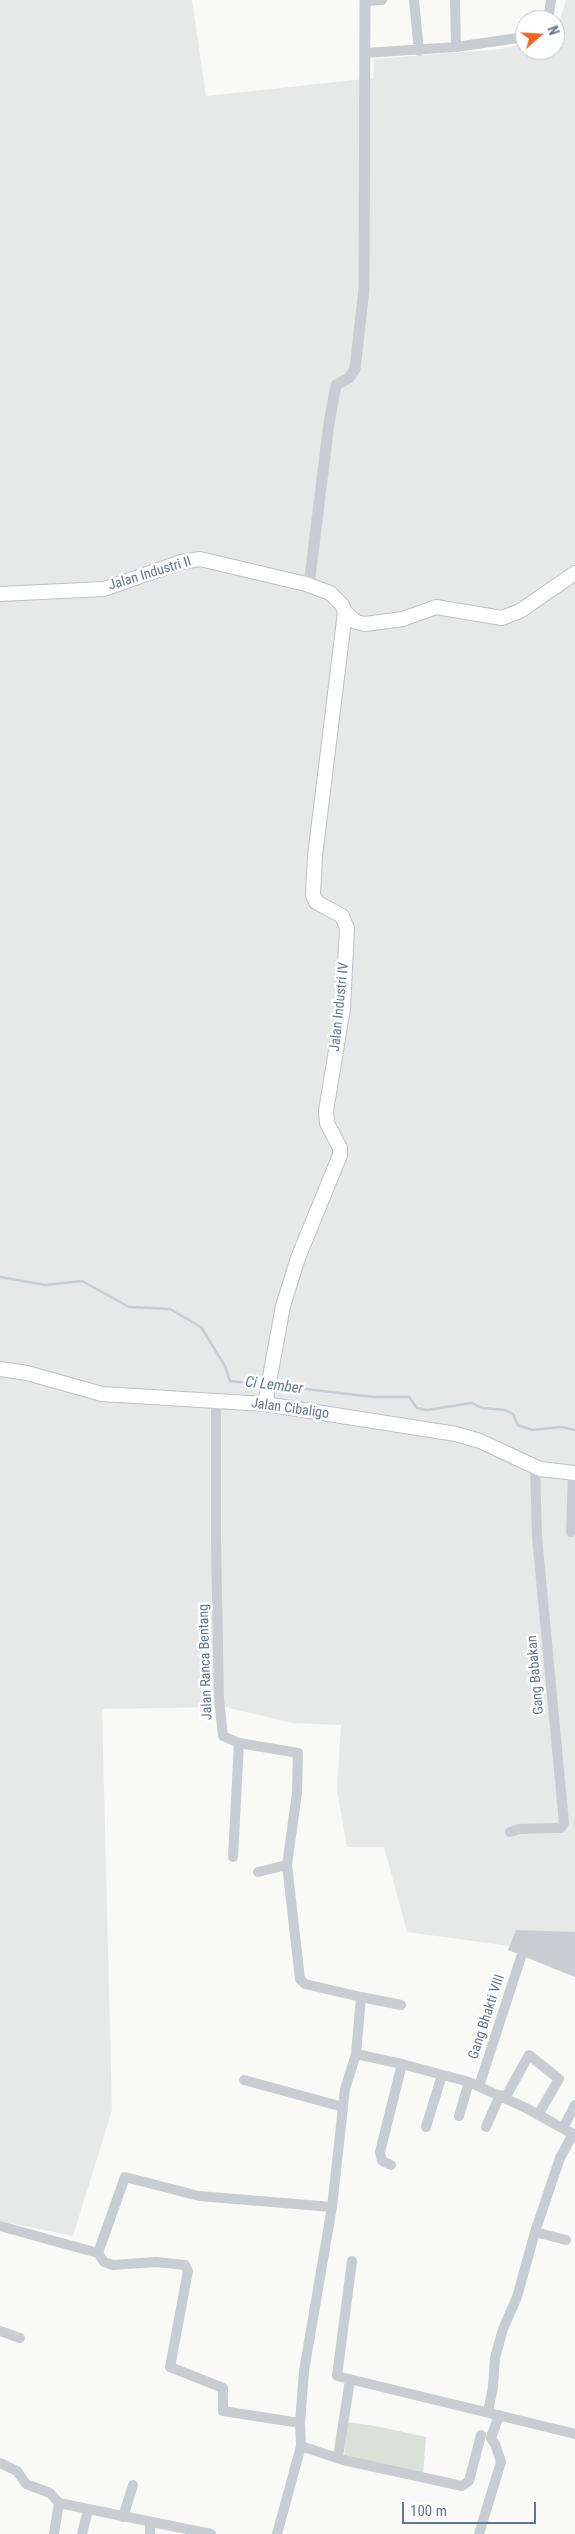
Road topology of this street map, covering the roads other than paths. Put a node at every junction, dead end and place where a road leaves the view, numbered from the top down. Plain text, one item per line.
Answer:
1 (365, 0) edge
2 (382, 0) edge
3 (414, 0) edge
4 (455, 0) edge
5 (515, 38) edge
6 (456, 47) junction
7 (419, 50) junction
8 (365, 53) junction
9 (575, 573) edge
10 (309, 586) junction
11 (0, 594) edge
12 (345, 612) junction
13 (0, 1369) edge
14 (216, 1400) junction
15 (265, 1404) junction
16 (535, 1466) junction
17 (574, 1473) edge
18 (571, 1532) dead end
19 (239, 1743) junction
20 (510, 1832) dead end
21 (233, 1857) dead end
22 (287, 1865) junction
23 (258, 1872) dead end
24 (521, 1957) dead end
25 (361, 1997) junction
26 (401, 2005) dead end
27 (356, 2054) junction
28 (402, 2064) junction
29 (442, 2075) junction
30 (244, 2080) dead end
31 (474, 2084) junction
32 (502, 2097) junction
33 (575, 2105) edge
34 (343, 2107) junction
35 (538, 2114) junction
36 (459, 2116) dead end
37 (426, 2126) dead end
38 (486, 2127) dead end
39 (563, 2128) junction
40 (574, 2134) edge
41 (391, 2165) dead end
42 (332, 2207) junction
43 (0, 2226) edge
44 (535, 2232) junction
45 (566, 2240) dead end
46 (98, 2253) junction
47 (352, 2261) dead end
48 (0, 2331) edge
49 (20, 2338) dead end
50 (350, 2380) junction
51 (488, 2412) junction
52 (499, 2414) junction
53 (300, 2423) junction
54 (575, 2434) edge
55 (481, 2435) dead end
56 (301, 2446) junction
57 (338, 2457) junction
58 (0, 2464) edge
59 (133, 2486) dead end
60 (59, 2503) junction
61 (88, 2510) junction
62 (123, 2517) junction
63 (150, 2522) junction
64 (54, 2534) edge
65 (82, 2534) edge
66 (150, 2534) edge
67 (211, 2534) edge
68 (276, 2534) edge
69 (479, 2534) edge

1 - 2 street
1 - 8 street
3 - 7 street
4 - 6 street
5 - 6 street
6 - 7 street
7 - 8 street
8 - 10 street
9 - 12 main road
10 - 11 main road, Jalan Industri II
10 - 12 main road, Jalan Industri II
12 - 15 main road, Jalan Industri IV
13 - 14 main road, Jalan Cibaligo
14 - 15 main road, Jalan Cibaligo
14 - 19 street, Jalan Ranca Bentang
15 - 16 main road, Jalan Cibaligo
16 - 17 main road, Jalan Cibaligo
16 - 20 street, Gang Babakan
17 - 18 street
19 - 21 street
19 - 22 street
22 - 23 street
22 - 25 street
24 - 31 street, Gang Bhakti VIII
25 - 26 street
25 - 27 street
27 - 28 street
27 - 34 street
28 - 29 street
28 - 41 street
29 - 31 street
29 - 37 street
30 - 34 street
31 - 32 street
31 - 36 street, Gang Bhakti VIII
32 - 35 street
32 - 35 street
32 - 38 street
33 - 39 street
34 - 42 street
35 - 39 street
39 - 40 street
40 - 44 street
42 - 46 street
42 - 53 street
43 - 46 street
44 - 45 street
44 - 51 street
46 - 53 street
47 - 50 street
48 - 49 street
50 - 51 street
50 - 57 street
51 - 52 street
52 - 54 street
52 - 69 street
53 - 56 street
55 - 57 street
56 - 57 street
56 - 68 street
58 - 60 street
59 - 62 street
60 - 61 street
60 - 64 street
61 - 62 street
61 - 65 street
62 - 63 street
63 - 66 street
63 - 67 street

